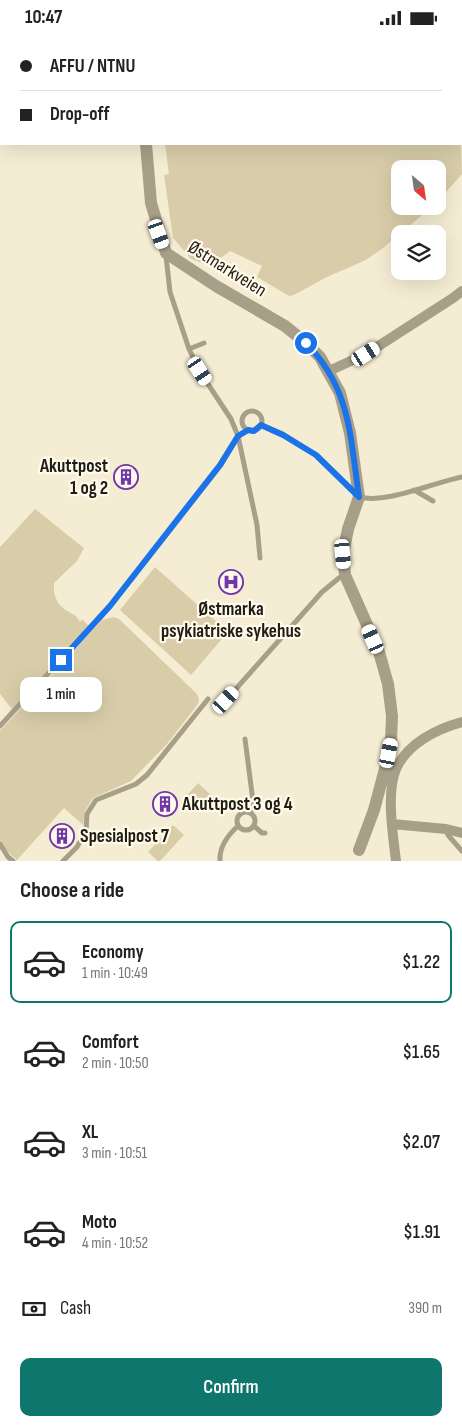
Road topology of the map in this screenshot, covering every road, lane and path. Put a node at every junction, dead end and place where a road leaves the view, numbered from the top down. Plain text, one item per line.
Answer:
1 (146, 145) edge
2 (166, 253) junction
3 (462, 291) edge
4 (204, 343) dead end
5 (189, 349) junction
6 (329, 371) junction
7 (261, 425) junction
8 (248, 430) junction
9 (238, 436) junction
10 (462, 477) edge
11 (414, 490) junction
12 (359, 497) junction
13 (433, 501) dead end
14 (260, 558) dead end
15 (345, 575) junction
16 (208, 699) dead end
17 (218, 709) dead end
18 (462, 722) edge
19 (0, 727) edge
20 (245, 739) dead end
21 (245, 812) junction
22 (392, 824) junction
23 (238, 826) junction
24 (254, 826) junction
25 (446, 829) junction
26 (265, 833) dead end
27 (462, 833) edge
28 (0, 844) edge
29 (359, 850) dead end
30 (462, 851) edge
31 (13, 861) edge
32 (63, 861) edge
33 (220, 861) edge
34 (396, 861) edge

1 - 2 street, Østmarkveien
2 - 5 lane
2 - 6 street, Østmarkveien
3 - 6 street
4 - 5 lane
5 - 9 lane
6 - 12 street, Østmarkveien
7 - 8 lane
7 - 8 lane
7 - 12 lane
8 - 9 lane
9 - 14 lane
9 - 19 lane
10 - 11 lane
11 - 12 lane
11 - 13 lane
12 - 15 street, Østmarkveien
15 - 17 lane
15 - 29 street, Østmarkveien
16 - 32 lane
18 - 22 street
20 - 21 lane
21 - 23 lane
21 - 24 lane
22 - 25 street
22 - 34 street
23 - 24 lane
23 - 33 lane
24 - 26 lane
25 - 27 street
25 - 30 lane
28 - 31 lane

